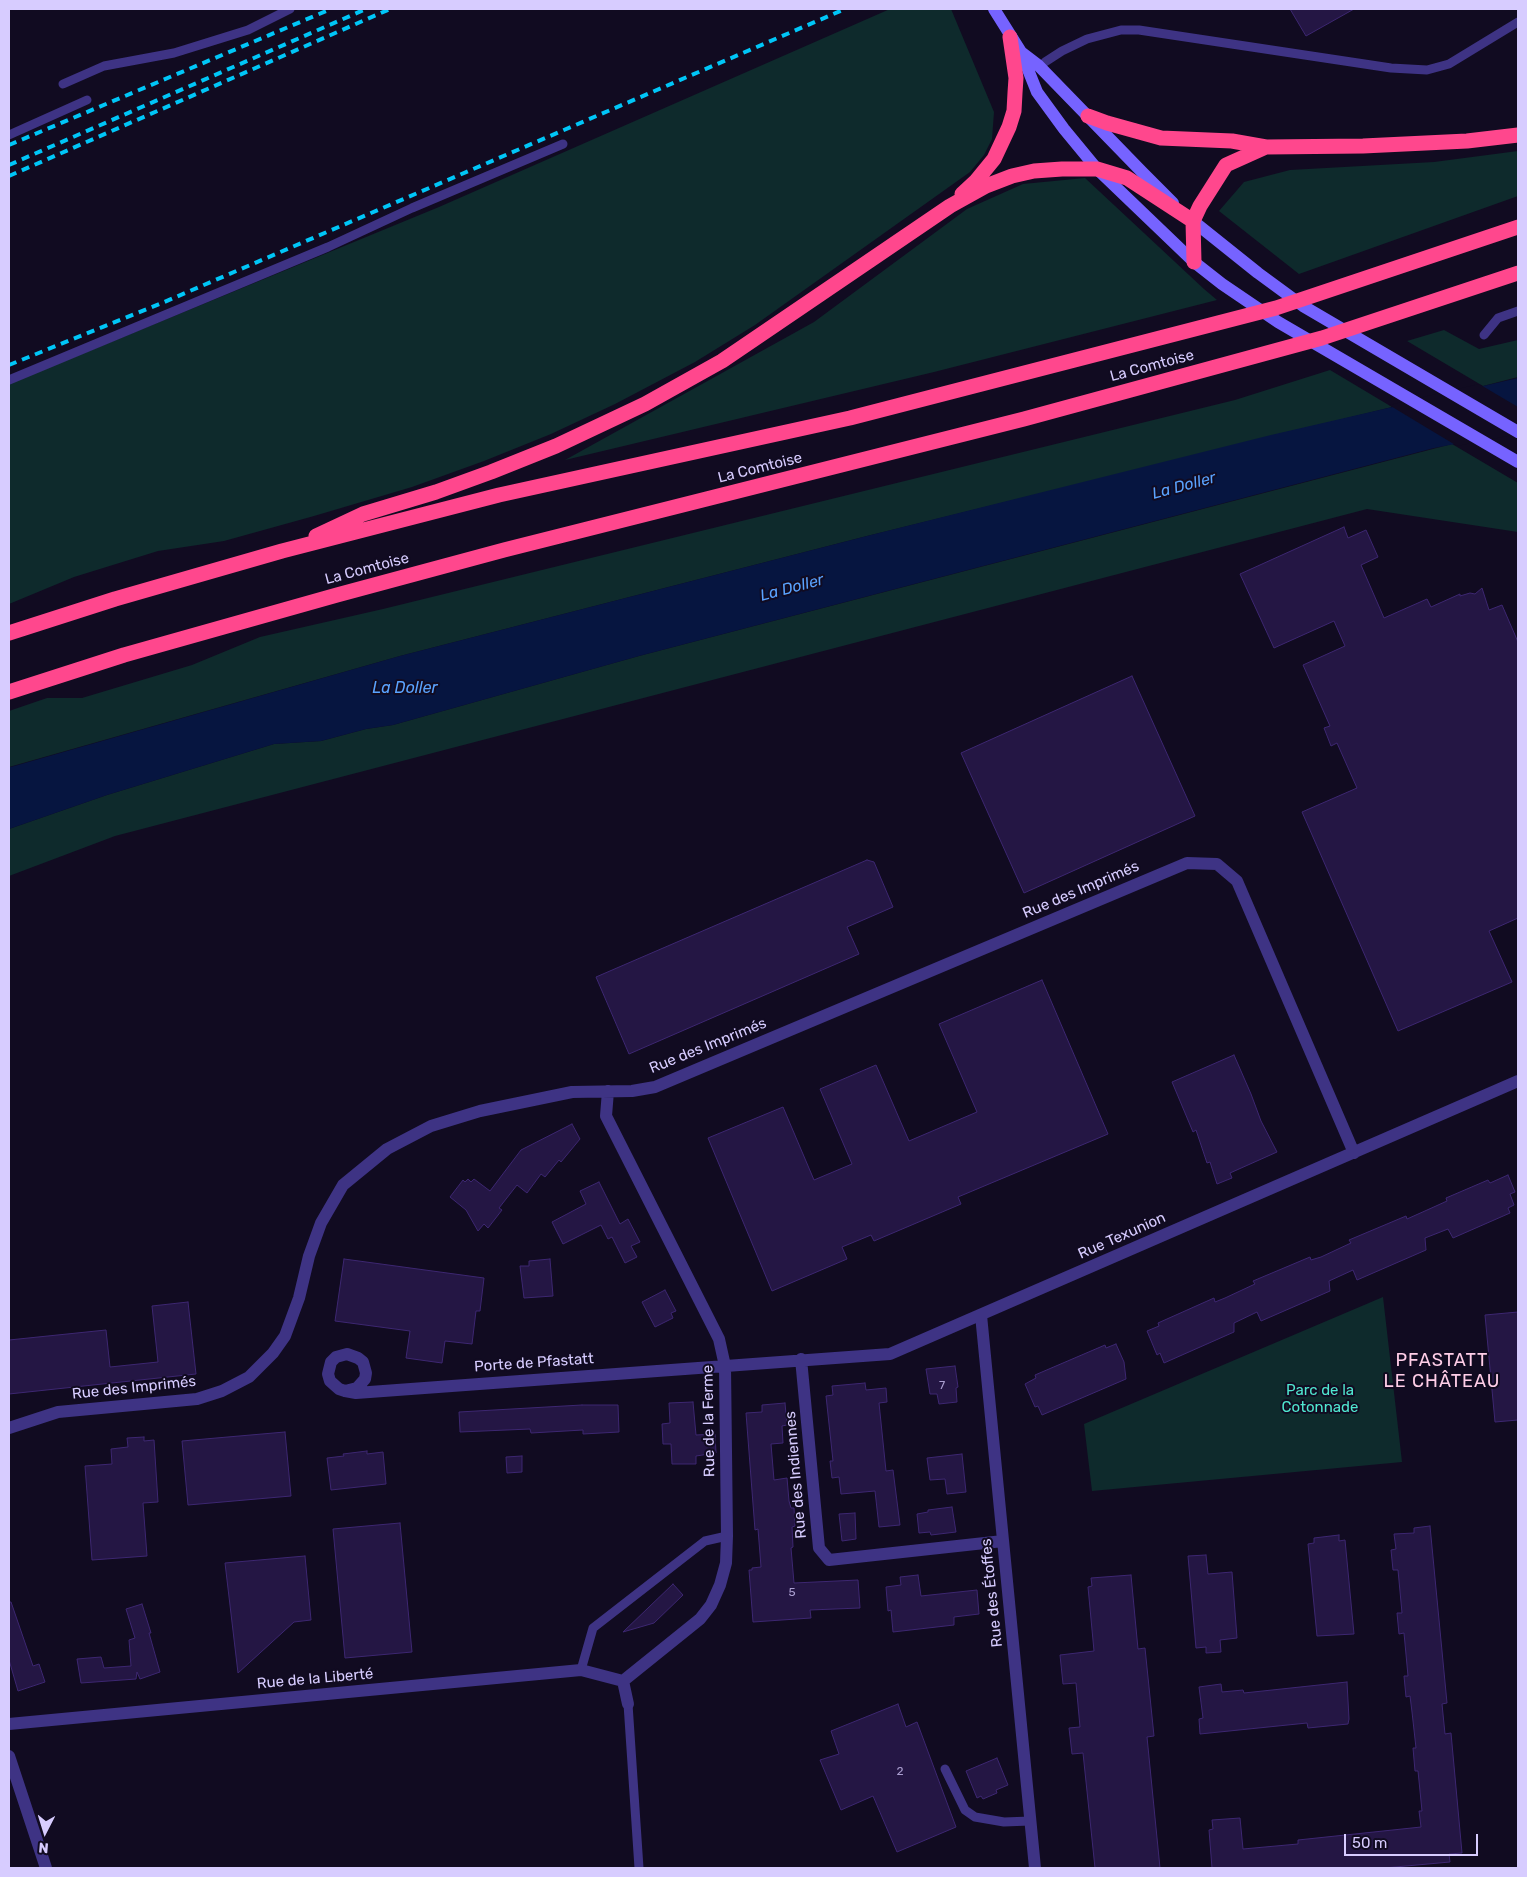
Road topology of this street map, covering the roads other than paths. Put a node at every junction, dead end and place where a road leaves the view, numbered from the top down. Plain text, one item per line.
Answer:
1 (290, 9) edge
2 (994, 9) edge
3 (1518, 22) edge
4 (1010, 37) junction
5 (1021, 52) junction
6 (1045, 62) dead end
7 (63, 84) dead end
8 (87, 100) dead end
9 (1088, 116) junction
10 (9, 135) edge
11 (1518, 135) edge
12 (563, 144) dead end
13 (1266, 147) junction
14 (1097, 169) junction
15 (950, 206) junction
16 (1193, 221) junction
17 (1518, 227) edge
18 (1194, 262) junction
19 (1518, 273) edge
20 (1518, 311) edge
21 (1484, 335) dead end
22 (9, 380) edge
23 (1518, 432) edge
24 (1518, 462) edge
25 (282, 551) junction
26 (9, 633) edge
27 (9, 692) edge
28 (1518, 1081) edge
29 (608, 1091) junction
30 (1354, 1153) junction
31 (981, 1315) junction
32 (801, 1359) junction
33 (726, 1366) junction
34 (345, 1391) dead end
35 (9, 1428) edge
36 (727, 1536) junction
37 (1003, 1541) junction
38 (581, 1670) junction
39 (623, 1681) junction
40 (628, 1704) joint
41 (9, 1724) edge
42 (9, 1756) edge
43 (945, 1769) dead end
44 (1030, 1821) junction
45 (46, 1868) edge
46 (639, 1868) edge
47 (1035, 1868) edge

1 - 7 lane
2 - 4 main road
3 - 6 lane
4 - 5 main road
4 - 15 highway
5 - 9 main road
5 - 14 main road
8 - 10 lane
9 - 13 highway
9 - 16 main road
11 - 13 highway
12 - 22 lane
13 - 16 highway
14 - 15 highway
14 - 16 highway
14 - 18 main road
15 - 25 highway
16 - 18 highway
16 - 23 main road
17 - 25 highway, La Comtoise
18 - 24 main road
19 - 27 highway, La Comtoise
20 - 21 lane
25 - 26 highway, La Comtoise
28 - 30 street, Rue Texunion
29 - 30 street, Rue des Imprimés
29 - 33 street, Rue de la Ferme
29 - 35 street, Rue des Imprimés
30 - 31 street, Rue Texunion
31 - 32 street, Rue Texunion
31 - 37 street, Rue des Étoffes
32 - 33 street, Rue Texunion
32 - 37 street, Rue des Indiennes
33 - 34 street, Porte de Pfastatt
33 - 36 street, Rue de la Ferme
36 - 38 lane
36 - 39 street, Rue de la Ferme
37 - 44 street, Rue des Étoffes
38 - 39 street, Rue de la Liberté
38 - 41 street, Rue de la Liberté
39 - 40 street
40 - 46 lane
42 - 45 street
43 - 44 lane
44 - 47 street, Rue des Étoffes

